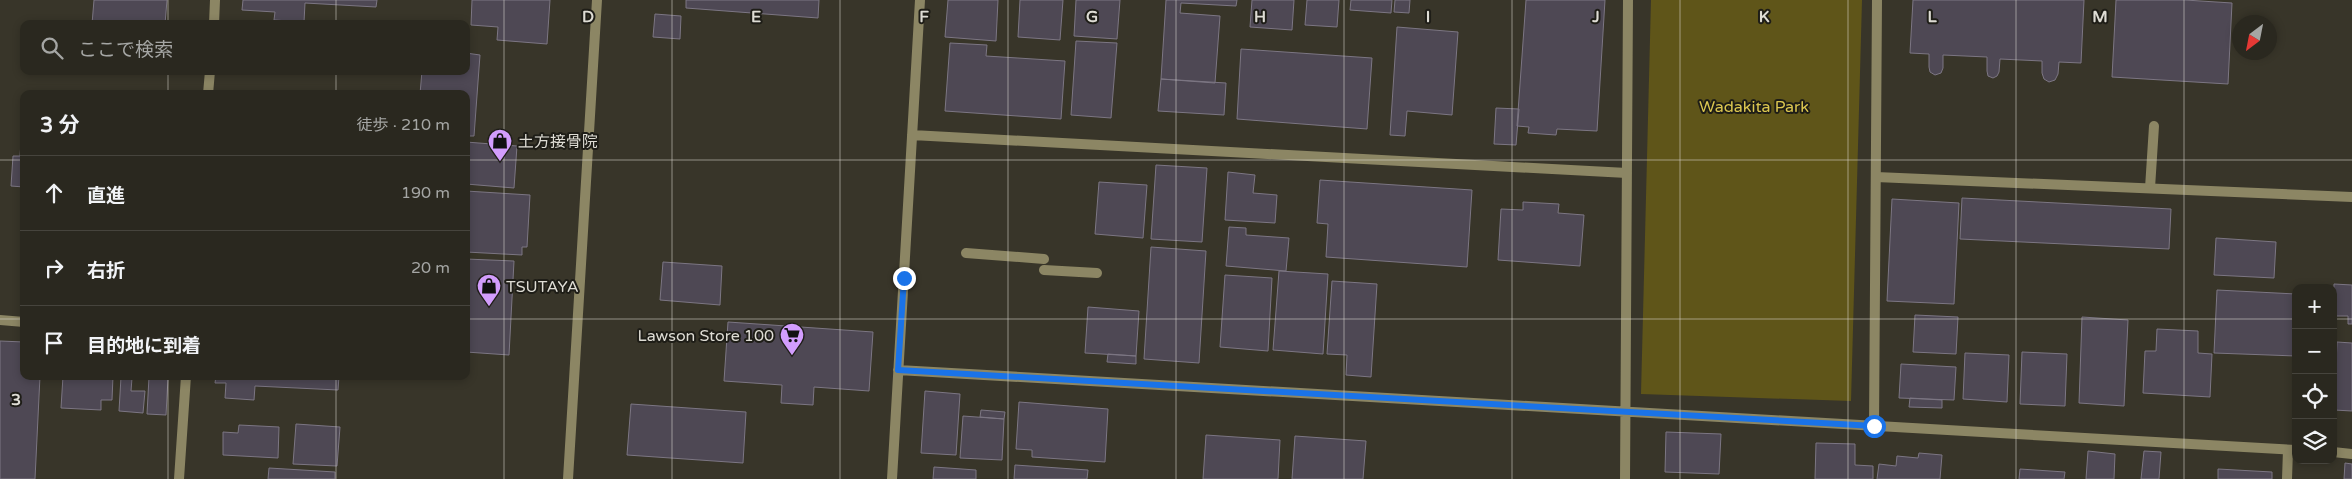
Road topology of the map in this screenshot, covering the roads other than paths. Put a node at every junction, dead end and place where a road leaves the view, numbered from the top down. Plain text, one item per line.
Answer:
1 (215, 0) edge
2 (597, 0) edge
3 (920, 0) edge
4 (1628, 0) edge
5 (1877, 0) edge
6 (214, 20) edge
7 (210, 75) edge
8 (208, 90) edge
9 (2154, 126) dead end
10 (912, 135) junction
11 (1627, 173) junction
12 (1876, 177) junction
13 (2150, 188) junction
14 (2352, 197) edge
15 (966, 254) dead end
16 (1044, 259) dead end
17 (1044, 270) dead end
18 (1097, 274) dead end
19 (0, 320) edge
20 (20, 322) edge
21 (898, 370) junction
22 (186, 380) edge
23 (1626, 412) junction
24 (1874, 426) junction
25 (2292, 450) edge
26 (2337, 452) edge
27 (2352, 454) edge
28 (179, 479) edge
29 (568, 479) edge
30 (892, 479) edge
31 (1625, 479) edge
32 (2287, 479) edge

1 - 6 street
2 - 29 street
3 - 10 street
4 - 11 street
5 - 12 street
7 - 8 street
9 - 13 street
10 - 11 street
10 - 21 street
11 - 23 street
12 - 13 street
12 - 24 street
13 - 14 street
15 - 16 street
17 - 18 street
19 - 20 street
21 - 23 street
21 - 30 street
22 - 28 street
23 - 24 street
23 - 31 street
24 - 25 street
25 - 32 street
26 - 27 street

